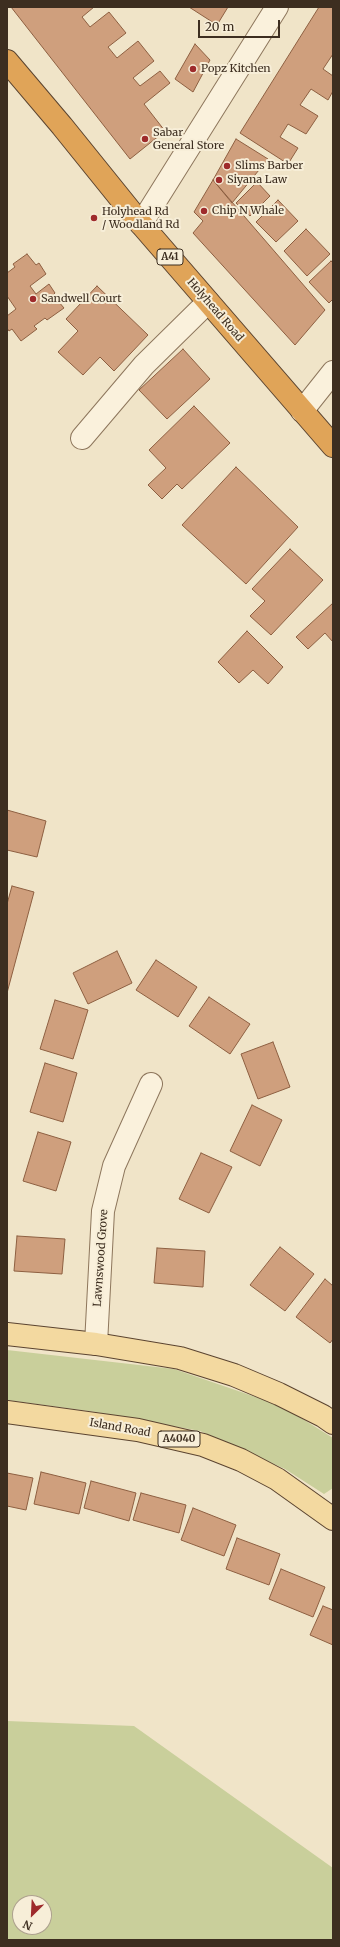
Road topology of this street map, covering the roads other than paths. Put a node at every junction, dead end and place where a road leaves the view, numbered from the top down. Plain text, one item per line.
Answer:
1 (277, 7) edge
2 (7, 61) edge
3 (141, 224) junction
4 (208, 302) junction
5 (333, 372) edge
6 (302, 411) junction
7 (82, 438) dead end
8 (333, 446) edge
9 (151, 1084) dead end
10 (7, 1334) edge
11 (96, 1344) junction
12 (7, 1412) edge
13 (333, 1423) edge
14 (333, 1519) edge

1 - 3 street
2 - 3 highway, Holyhead Road / A41
3 - 4 highway, Holyhead Road / A41
4 - 6 highway, Holyhead Road / A41
4 - 7 street
5 - 6 street
6 - 8 highway, Holyhead Road / A41
9 - 11 street, Lawnswood Grove
10 - 11 main road
11 - 13 main road
12 - 14 main road, Island Road / A4040

